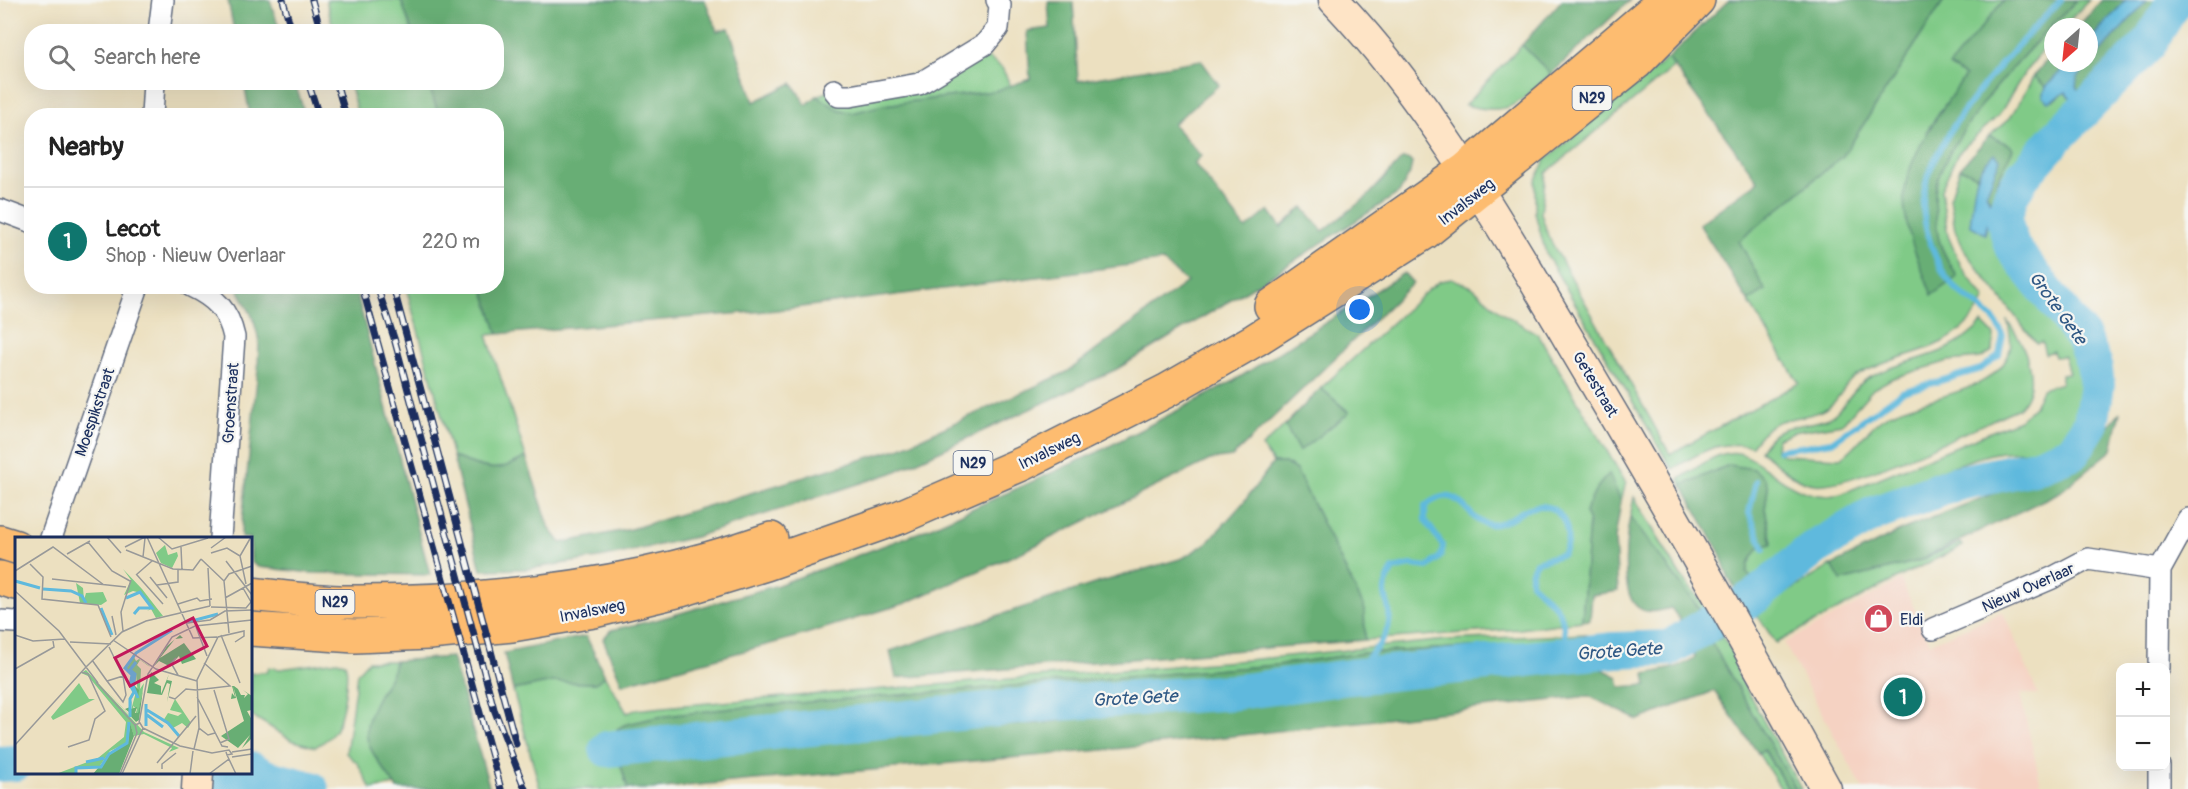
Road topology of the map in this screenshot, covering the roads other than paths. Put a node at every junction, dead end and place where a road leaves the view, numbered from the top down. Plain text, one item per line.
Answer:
1 (163, 0) edge
2 (997, 0) edge
3 (1334, 0) edge
4 (1665, 0) edge
5 (1698, 0) edge
6 (160, 24) edge
7 (154, 90) edge
8 (834, 90) dead end
9 (152, 108) edge
10 (1473, 180) junction
11 (0, 210) edge
12 (24, 219) edge
13 (135, 294) edge
14 (204, 294) edge
15 (2188, 519) edge
16 (51, 537) edge
17 (220, 537) edge
18 (0, 542) edge
19 (15, 547) edge
20 (2160, 570) junction
21 (0, 578) edge
22 (15, 583) edge
23 (252, 594) edge
24 (0, 621) edge
25 (15, 622) edge
26 (252, 629) edge
27 (1933, 629) dead end
28 (2160, 663) edge
29 (2159, 771) edge
30 (198, 774) edge
31 (197, 789) edge
32 (1826, 789) edge
33 (2159, 789) edge

1 - 6 street
2 - 8 street
3 - 10 street, Getestraat
4 - 10 main road, Invalsweg / N29
5 - 10 main road, Invalsweg / N29
7 - 9 street
10 - 23 main road, Invalsweg / N29
10 - 26 main road, Invalsweg / N29
10 - 32 street, Getestraat
11 - 12 street
13 - 16 street, Moespikstraat
14 - 17 street, Groenstraat
15 - 20 street
18 - 19 main road
20 - 27 street, Nieuw Overlaar
20 - 28 street
21 - 22 main road
24 - 25 street
29 - 33 street
30 - 31 street

